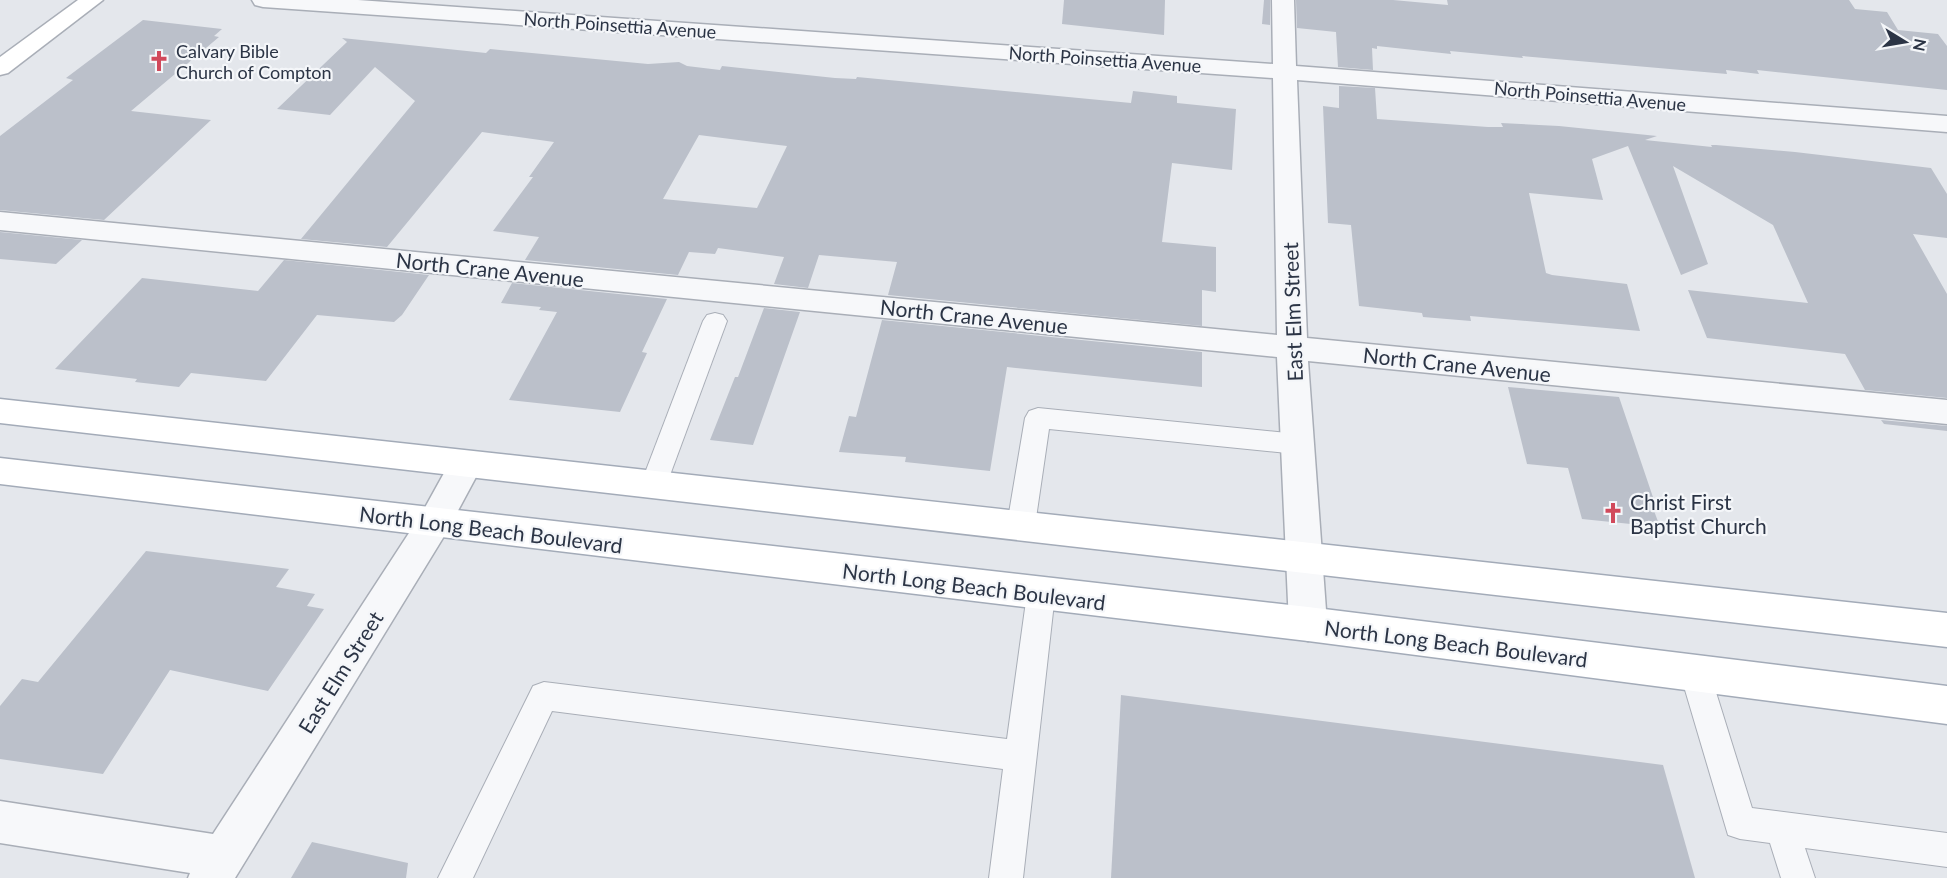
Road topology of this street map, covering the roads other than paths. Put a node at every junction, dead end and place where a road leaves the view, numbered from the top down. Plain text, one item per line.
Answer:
1 (92, 0) edge
2 (263, 0) edge
3 (1283, 0) edge
4 (314, 2) edge
5 (0, 68) edge
6 (1285, 72) junction
7 (1947, 124) edge
8 (0, 221) edge
9 (715, 321) dead end
10 (1292, 347) junction
11 (0, 411) edge
12 (1947, 412) edge
13 (1298, 444) junction
14 (466, 464) junction
15 (0, 471) edge
16 (653, 486) junction
17 (434, 523) junction
18 (1021, 525) junction
19 (1304, 556) junction
20 (1041, 594) junction
21 (1308, 624) junction
22 (1947, 630) edge
23 (1695, 673) junction
24 (1947, 705) edge
25 (1021, 756) junction
26 (0, 822) edge
27 (1781, 828) junction
28 (1947, 850) edge
29 (217, 867) edge
30 (455, 878) edge
31 (1006, 878) edge
32 (1798, 878) edge

1 - 5 main road
2 - 4 street, North Poinsettia Avenue
3 - 6 street, East Elm Street
4 - 6 street, North Poinsettia Avenue
6 - 7 street, North Poinsettia Avenue
6 - 10 street, East Elm Street
8 - 10 street, North Crane Avenue
9 - 16 lane
10 - 12 street, North Crane Avenue
10 - 13 street, East Elm Street
11 - 14 main road
13 - 18 lane
13 - 19 street, East Elm Street
14 - 16 main road
14 - 17 street, East Elm Street
15 - 17 main road, North Long Beach Boulevard
16 - 18 main road
17 - 20 main road, North Long Beach Boulevard
17 - 29 street, East Elm Street
18 - 19 main road
19 - 21 street, East Elm Street
19 - 22 main road
20 - 21 main road, North Long Beach Boulevard
20 - 25 lane
21 - 23 main road, North Long Beach Boulevard
23 - 24 main road, North Long Beach Boulevard
23 - 27 lane
25 - 30 lane
25 - 31 lane
26 - 29 street
27 - 28 lane
27 - 32 lane

